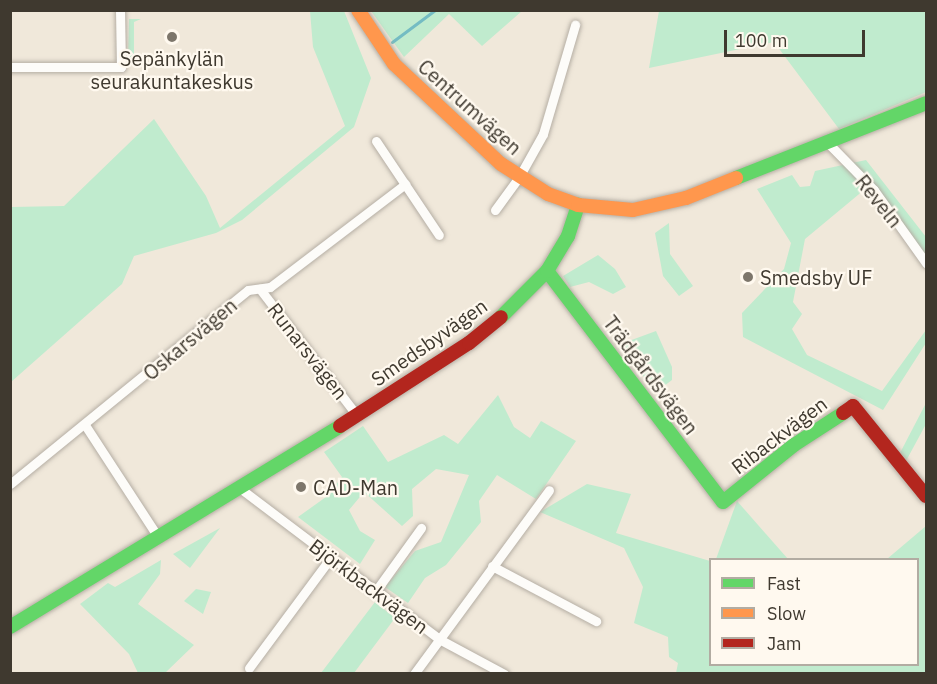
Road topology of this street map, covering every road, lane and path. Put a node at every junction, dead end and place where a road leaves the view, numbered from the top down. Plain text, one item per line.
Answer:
1 (120, 10) edge
2 (358, 10) edge
3 (575, 26) dead end
4 (10, 67) edge
5 (927, 103) edge
6 (376, 141) dead end
7 (827, 142) junction
8 (519, 177) junction
9 (405, 184) junction
10 (578, 205) junction
11 (495, 210) dead end
12 (439, 235) dead end
13 (927, 263) edge
14 (547, 272) junction
15 (260, 289) junction
16 (357, 414) junction
17 (86, 425) junction
18 (10, 484) edge
19 (241, 489) junction
20 (549, 490) dead end
21 (927, 496) edge
22 (723, 502) joint
23 (421, 528) dead end
24 (158, 537) junction
25 (331, 557) junction
26 (492, 566) junction
27 (375, 592) junction
28 (596, 621) dead end
29 (10, 627) edge
30 (439, 639) junction
31 (249, 668) dead end
32 (414, 674) edge
33 (504, 674) edge

1 - 4 street
2 - 8 main road, Centrumvägen
3 - 8 street
5 - 7 main road
6 - 9 street
7 - 10 main road
7 - 13 street, Reveln
8 - 10 main road, Centrumvägen
8 - 11 street
9 - 12 street
9 - 15 street, Oskarsvägen
10 - 14 main road, Smedsbyvägen
14 - 16 main road, Smedsbyvägen
14 - 22 main road, Trädgårdsvägen
15 - 16 street, Runarsvägen
15 - 17 street, Oskarsvägen
16 - 19 main road, Smedsbyvägen
17 - 18 street, Oskarsvägen
17 - 24 street
19 - 24 main road, Smedsbyvägen
19 - 25 street, Björkbackvägen
20 - 26 street
21 - 22 main road, Ribackvägen
23 - 27 street
24 - 29 main road, Smedsbyvägen
25 - 27 street, Björkbackvägen
25 - 31 street
26 - 28 street
26 - 30 street
27 - 30 street, Björkbackvägen
30 - 32 street
30 - 33 street, Björkbackvägen

